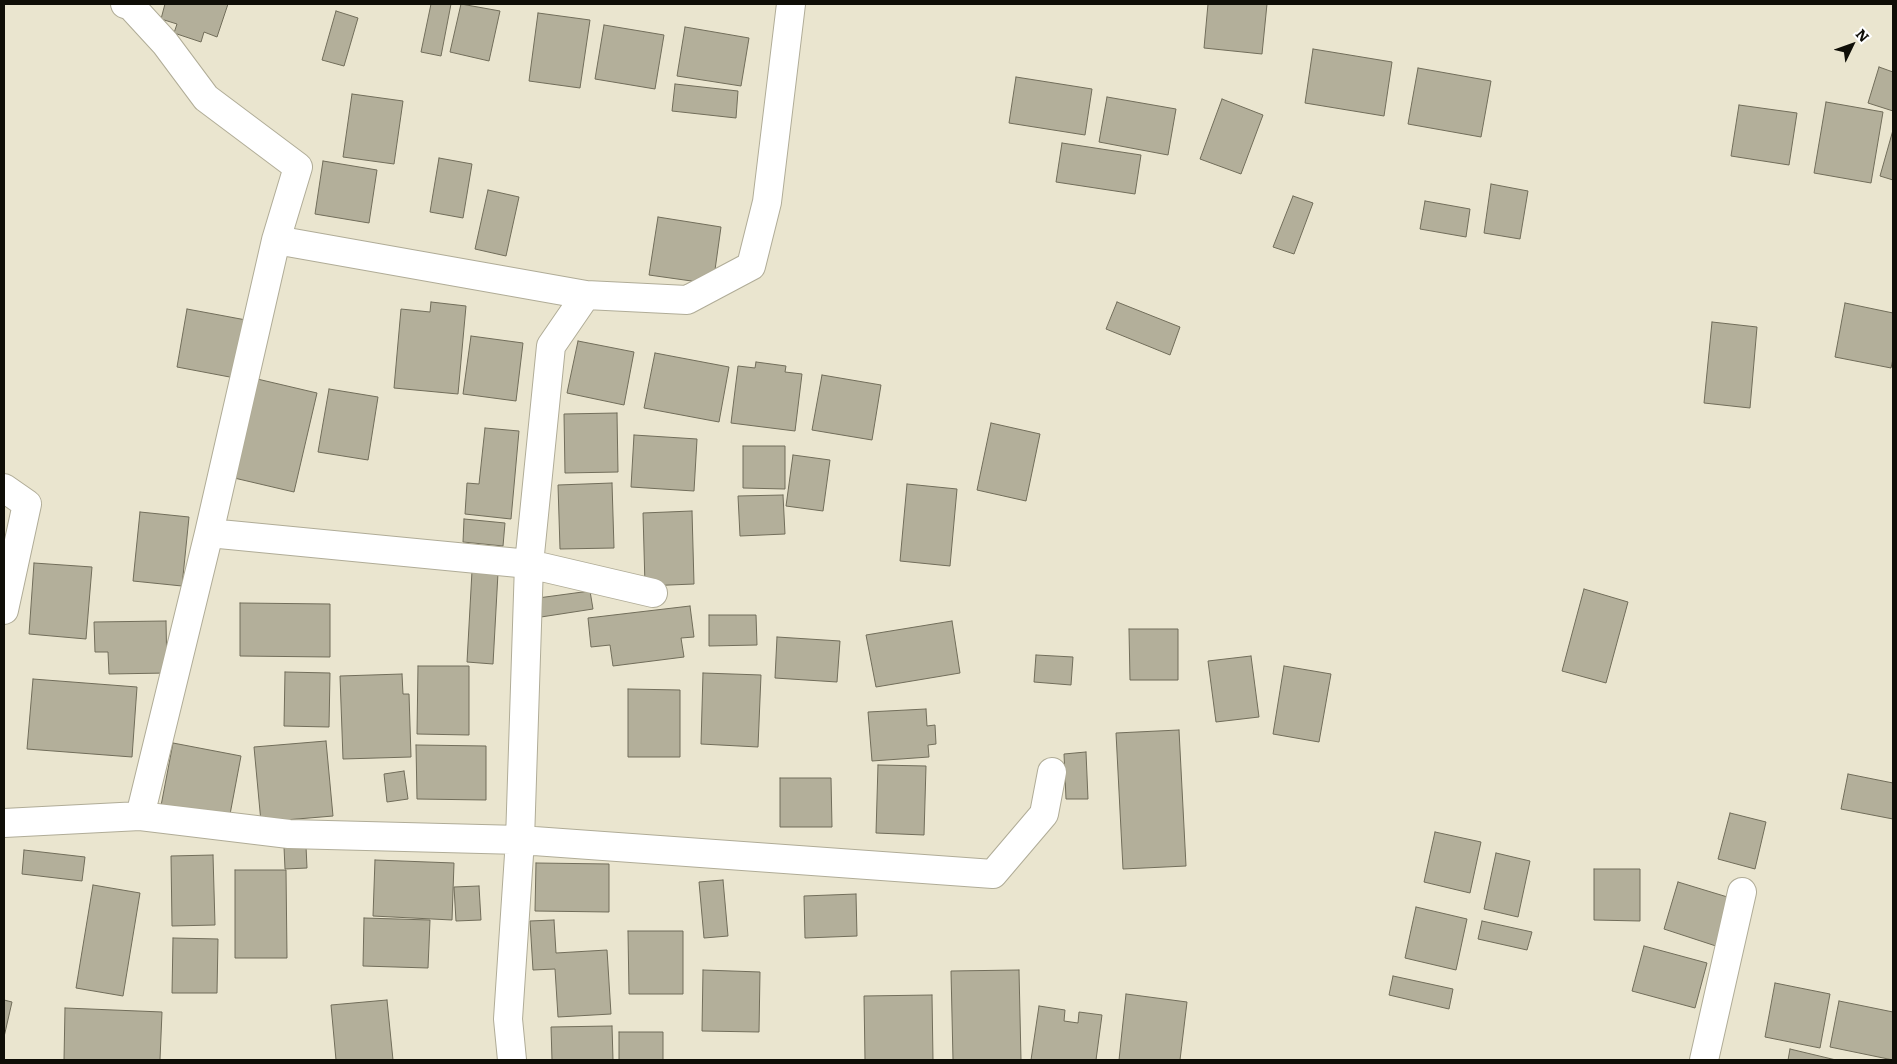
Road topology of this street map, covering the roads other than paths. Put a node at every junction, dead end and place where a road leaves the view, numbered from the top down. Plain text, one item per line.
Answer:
1 (792, 4) edge
2 (130, 5) edge
3 (276, 240) junction
4 (586, 295) junction
5 (4, 488) edge
6 (210, 532) junction
7 (529, 564) junction
8 (653, 593) dead end
9 (4, 610) edge
10 (1052, 772) dead end
11 (140, 816) junction
12 (4, 823) edge
13 (520, 840) junction
14 (1742, 892) dead end
15 (512, 1060) edge
16 (1704, 1060) edge

1 - 4 street
2 - 3 street
3 - 4 street
3 - 6 street
4 - 7 street
5 - 9 street
6 - 7 street
6 - 11 street
7 - 8 street
7 - 13 street
10 - 13 street
11 - 12 street
11 - 13 street
13 - 15 street
14 - 16 street

